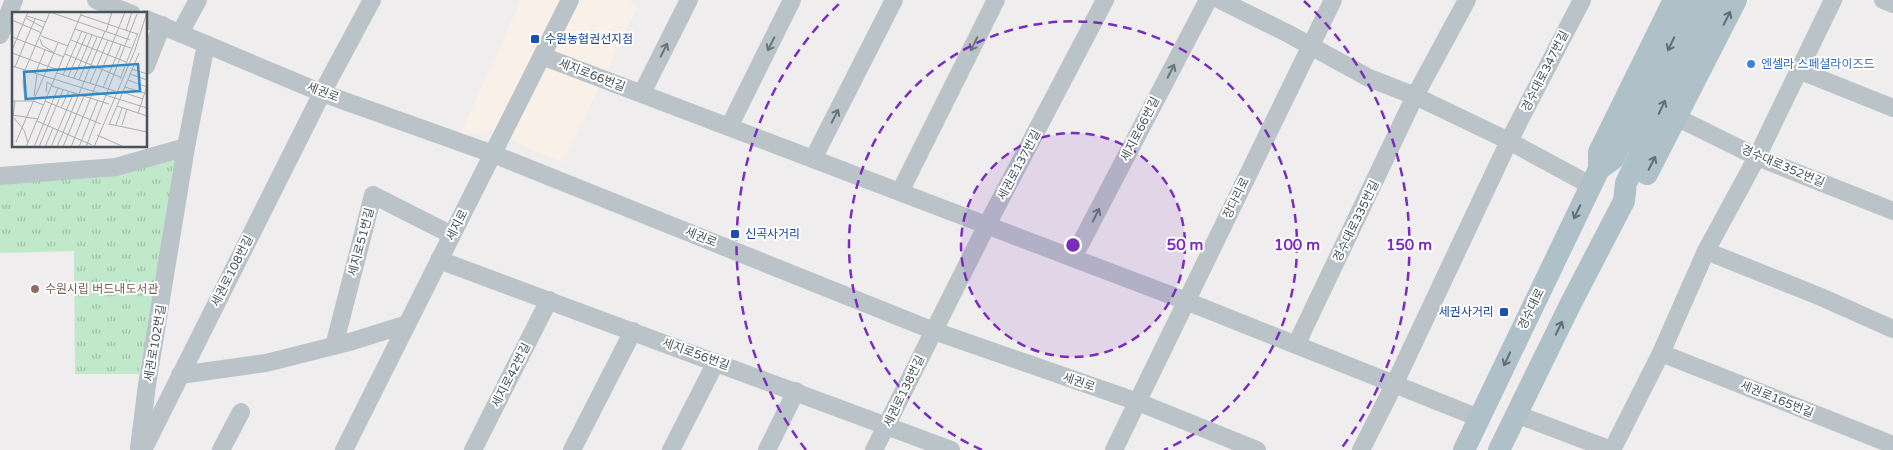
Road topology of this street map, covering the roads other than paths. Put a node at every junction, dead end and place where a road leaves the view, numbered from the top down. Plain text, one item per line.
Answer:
1 (14, 0) edge
2 (96, 0) edge
3 (198, 0) edge
4 (372, 0) edge
5 (689, 0) edge
6 (792, 0) edge
7 (894, 0) edge
8 (996, 0) edge
9 (1105, 0) edge
10 (1208, 0) edge
11 (1220, 0) edge
12 (1333, 0) edge
13 (1467, 0) edge
14 (1582, 0) edge
15 (1674, 0) edge
16 (1693, 0) edge
17 (1714, 0) edge
18 (1736, 0) edge
19 (1833, 0) edge
20 (1883, 0) edge
21 (565, 2) edge
22 (1893, 4) edge
23 (127, 12) edge
24 (154, 22) edge
25 (180, 33) junction
26 (0, 35) edge
27 (206, 44) junction
28 (1310, 46) junction
29 (148, 55) edge
30 (542, 56) junction
31 (1798, 70) junction
32 (322, 92) junction
33 (642, 94) junction
34 (1415, 96) junction
35 (1893, 108) edge
36 (1676, 117) junction
37 (729, 127) junction
38 (1509, 141) junction
39 (186, 147) junction
40 (142, 153) edge
41 (493, 154) junction
42 (1757, 157) junction
43 (813, 159) junction
44 (0, 176) edge
45 (1594, 177) junction
46 (900, 192) junction
47 (1624, 200) junction
48 (1893, 211) edge
49 (987, 225) junction
50 (452, 235) junction
51 (1706, 252) junction
52 (1073, 258) junction
53 (440, 260) junction
54 (548, 300) junction
55 (1186, 301) junction
56 (407, 324) junction
57 (1893, 329) edge
58 (633, 331) junction
59 (934, 331) junction
60 (334, 346) junction
61 (1296, 346) junction
62 (1661, 353) junction
63 (716, 362) junction
64 (180, 376) junction
65 (1394, 385) junction
66 (796, 391) junction
67 (1138, 402) junction
68 (241, 412) dead end
69 (1516, 414) junction
70 (1479, 418) junction
71 (887, 425) junction
72 (1893, 445) edge
73 (139, 450) edge
74 (143, 450) edge
75 (220, 450) edge
76 (344, 450) edge
77 (473, 450) edge
78 (572, 450) edge
79 (671, 450) edge
80 (767, 450) edge
81 (874, 450) edge
82 (951, 450) edge
83 (1114, 450) edge
84 (1258, 450) edge
85 (1360, 450) edge
86 (1464, 450) edge
87 (1499, 450) edge
88 (1612, 450) edge

1 - 26 street
2 - 23 street
3 - 25 street
4 - 32 street, 세권로108번길
33 -> 5 street, 세지로66번길
6 -> 37 street
43 -> 7 street
8 -> 46 street
9 - 49 street, 세권로137번길
52 -> 10 street, 세지로66번길
11 - 28 street
12 - 28 street, 장다리로
13 - 34 street
14 - 38 street, 경수대로347번길
15 - 45 main road, 경수대로
16 -> 45 main road, 경수대로
47 -> 17 main road
36 -> 18 main road
19 - 31 street
20 - 22 street
21 - 30 street, 세지로
24 - 25 street, 세권로
24 - 29 street
25 - 27 street, 세권로
27 - 32 street, 세권로
27 - 39 street, 세권로102번길
28 - 34 street
28 - 55 street, 장다리로
30 - 33 street, 세지로66번길
30 - 41 street, 세지로
31 - 35 street
31 - 42 street
32 - 41 street, 세권로
32 - 64 street, 세권로108번길
33 - 37 street, 세지로66번길
34 - 38 street
34 - 61 street, 경수대로335번길
36 - 42 street, 경수대로352번길
47 -> 36 main road
37 - 43 street, 세지로66번길
38 - 45 street
38 - 65 street
39 - 40 street
39 - 73 street, 세권로102번길
40 - 44 street
41 - 50 street, 세지로
41 - 59 street, 세권로
42 - 48 street, 경수대로352번길
42 - 51 street
43 - 46 street, 세지로66번길
45 -> 70 main road, 경수대로
46 - 49 street, 세지로66번길
69 -> 47 main road
49 - 52 street, 세지로66번길
49 - 59 street, 세권로137번길
50 - 53 street, 세지로
50 - 60 street, 세지로51번길
51 - 57 street
51 - 62 street
52 - 55 street, 세지로66번길
53 - 54 street, 세지로56번길
53 - 56 street, 세지로
54 - 58 street, 세지로56번길
54 - 77 street, 세지로42번길
55 - 61 street
55 - 67 street, 장다리로
56 - 60 street
56 - 76 street, 세지로
58 - 63 street, 세지로56번길
58 - 78 street
59 - 67 street, 세권로
59 - 71 street, 세권로138번길
60 - 64 street
61 - 65 street
62 - 72 street, 세권로165번길
62 - 88 street
63 - 66 street, 세지로56번길
63 - 79 street
64 - 74 street, 세권로108번길
65 - 70 street
65 - 85 street
66 - 71 street, 세지로56번길
66 - 80 street
67 - 83 street, 장다리로
67 - 84 street, 세권로
68 - 75 street
69 - 87 main road
69 - 88 street
70 - 86 main road, 경수대로
71 - 81 street, 세권로138번길
71 - 82 street, 세지로56번길

